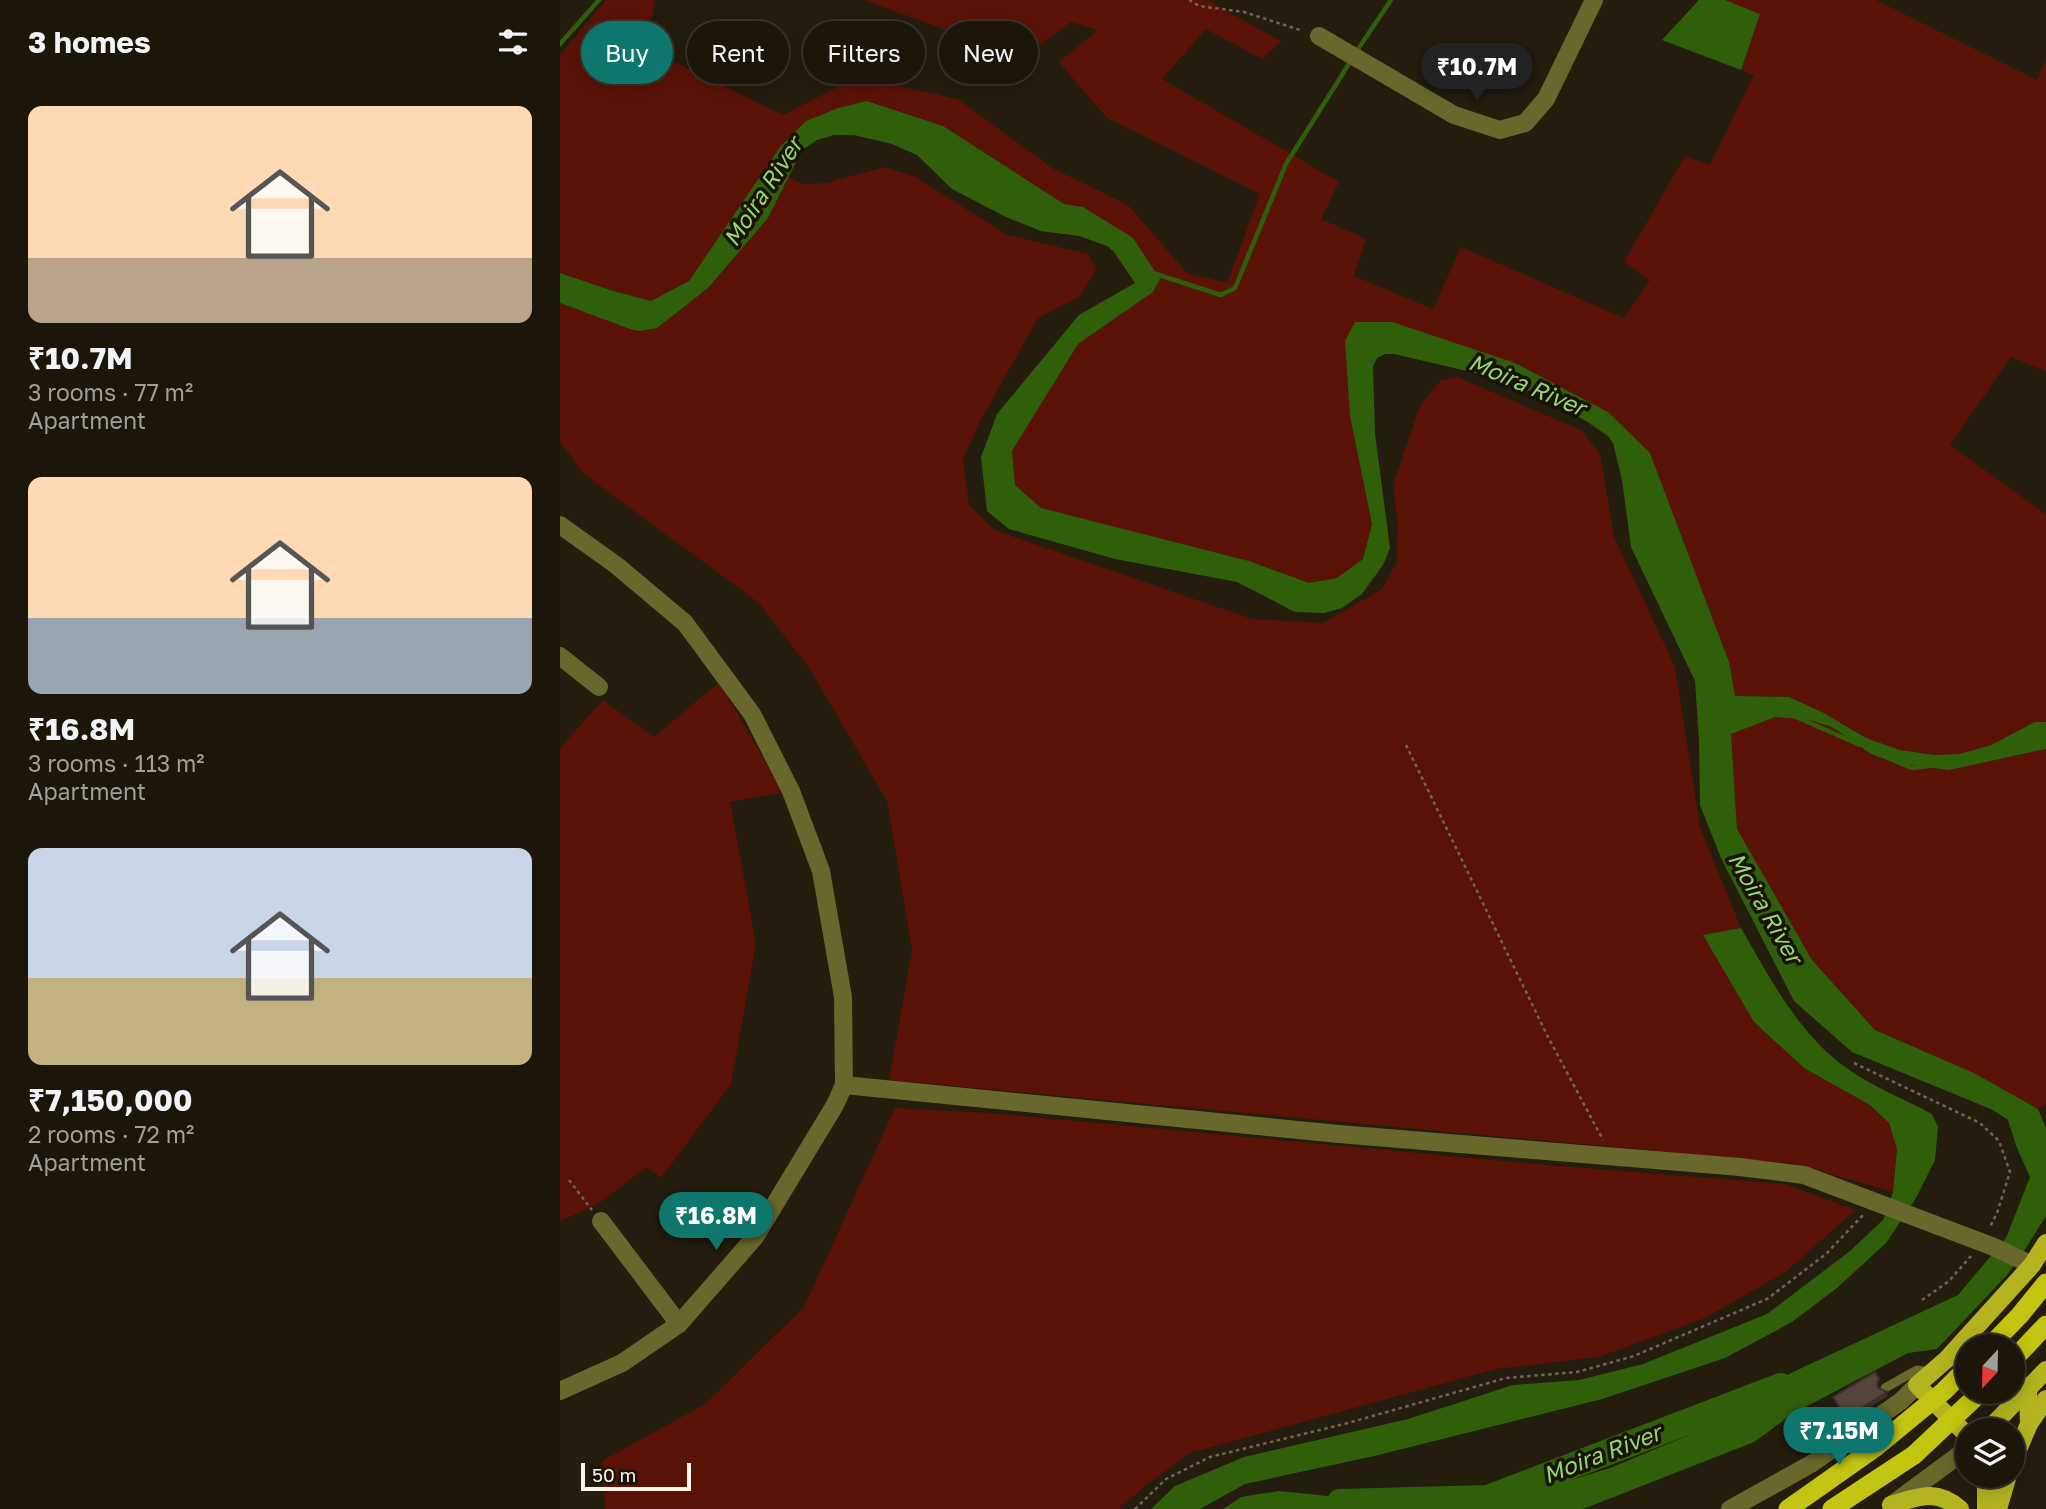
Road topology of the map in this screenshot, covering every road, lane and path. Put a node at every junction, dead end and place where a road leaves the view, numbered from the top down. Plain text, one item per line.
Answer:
1 (1189, 0) edge
2 (1594, 0) edge
3 (1319, 36) joint
4 (560, 525) edge
5 (560, 656) edge
6 (599, 687) dead end
7 (1406, 745) dead end
8 (1854, 1063) dead end
9 (844, 1085) junction
10 (1613, 1156) junction
11 (569, 1180) dead end
12 (1875, 1202) junction
13 (601, 1221) joint
14 (2046, 1243) edge
15 (1988, 1245) junction
16 (2026, 1262) junction
17 (2046, 1283) edge
18 (1922, 1300) dead end
19 (679, 1324) junction
20 (2041, 1331) edge
21 (1980, 1334) edge
22 (2002, 1334) edge
23 (2025, 1348) edge
24 (1955, 1354) edge
25 (2046, 1370) edge
26 (1931, 1373) junction
27 (1955, 1380) edge
28 (1917, 1385) junction
29 (1885, 1388) edge
30 (2025, 1388) edge
31 (560, 1391) edge
32 (2028, 1391) junction
33 (2046, 1399) edge
34 (1968, 1404) edge
35 (2000, 1418) edge
36 (1955, 1423) edge
37 (2029, 1424) junction
38 (2025, 1433) edge
39 (1955, 1458) edge
40 (1986, 1488) edge
41 (2004, 1488) edge
42 (1887, 1507) edge
43 (1135, 1509) edge
44 (1730, 1509) edge
45 (1788, 1509) edge
46 (1832, 1509) edge
47 (1960, 1509) edge
48 (1986, 1509) edge
49 (1998, 1509) edge

1 - 3 path
2 - 3 street
4 - 9 street
5 - 6 street
7 - 10 path
8 - 15 path
9 - 10 street
9 - 19 street
10 - 12 street
11 - 13 path
12 - 15 street
12 - 43 path
13 - 19 street
14 - 16 main road
15 - 16 street
15 - 18 path
16 - 21 main road
17 - 22 highway
19 - 31 street
20 - 23 highway
24 - 26 main road
25 - 32 main road
26 - 28 main road
26 - 29 lane
27 - 45 highway, bridge
28 - 36 main road
28 - 44 street
30 - 32 main road
32 - 35 main road
32 - 37 main road
33 - 37 main road
34 - 46 highway, bridge
37 - 38 main road
39 - 42 street
40 - 48 main road
41 - 49 main road
42 - 47 main road

